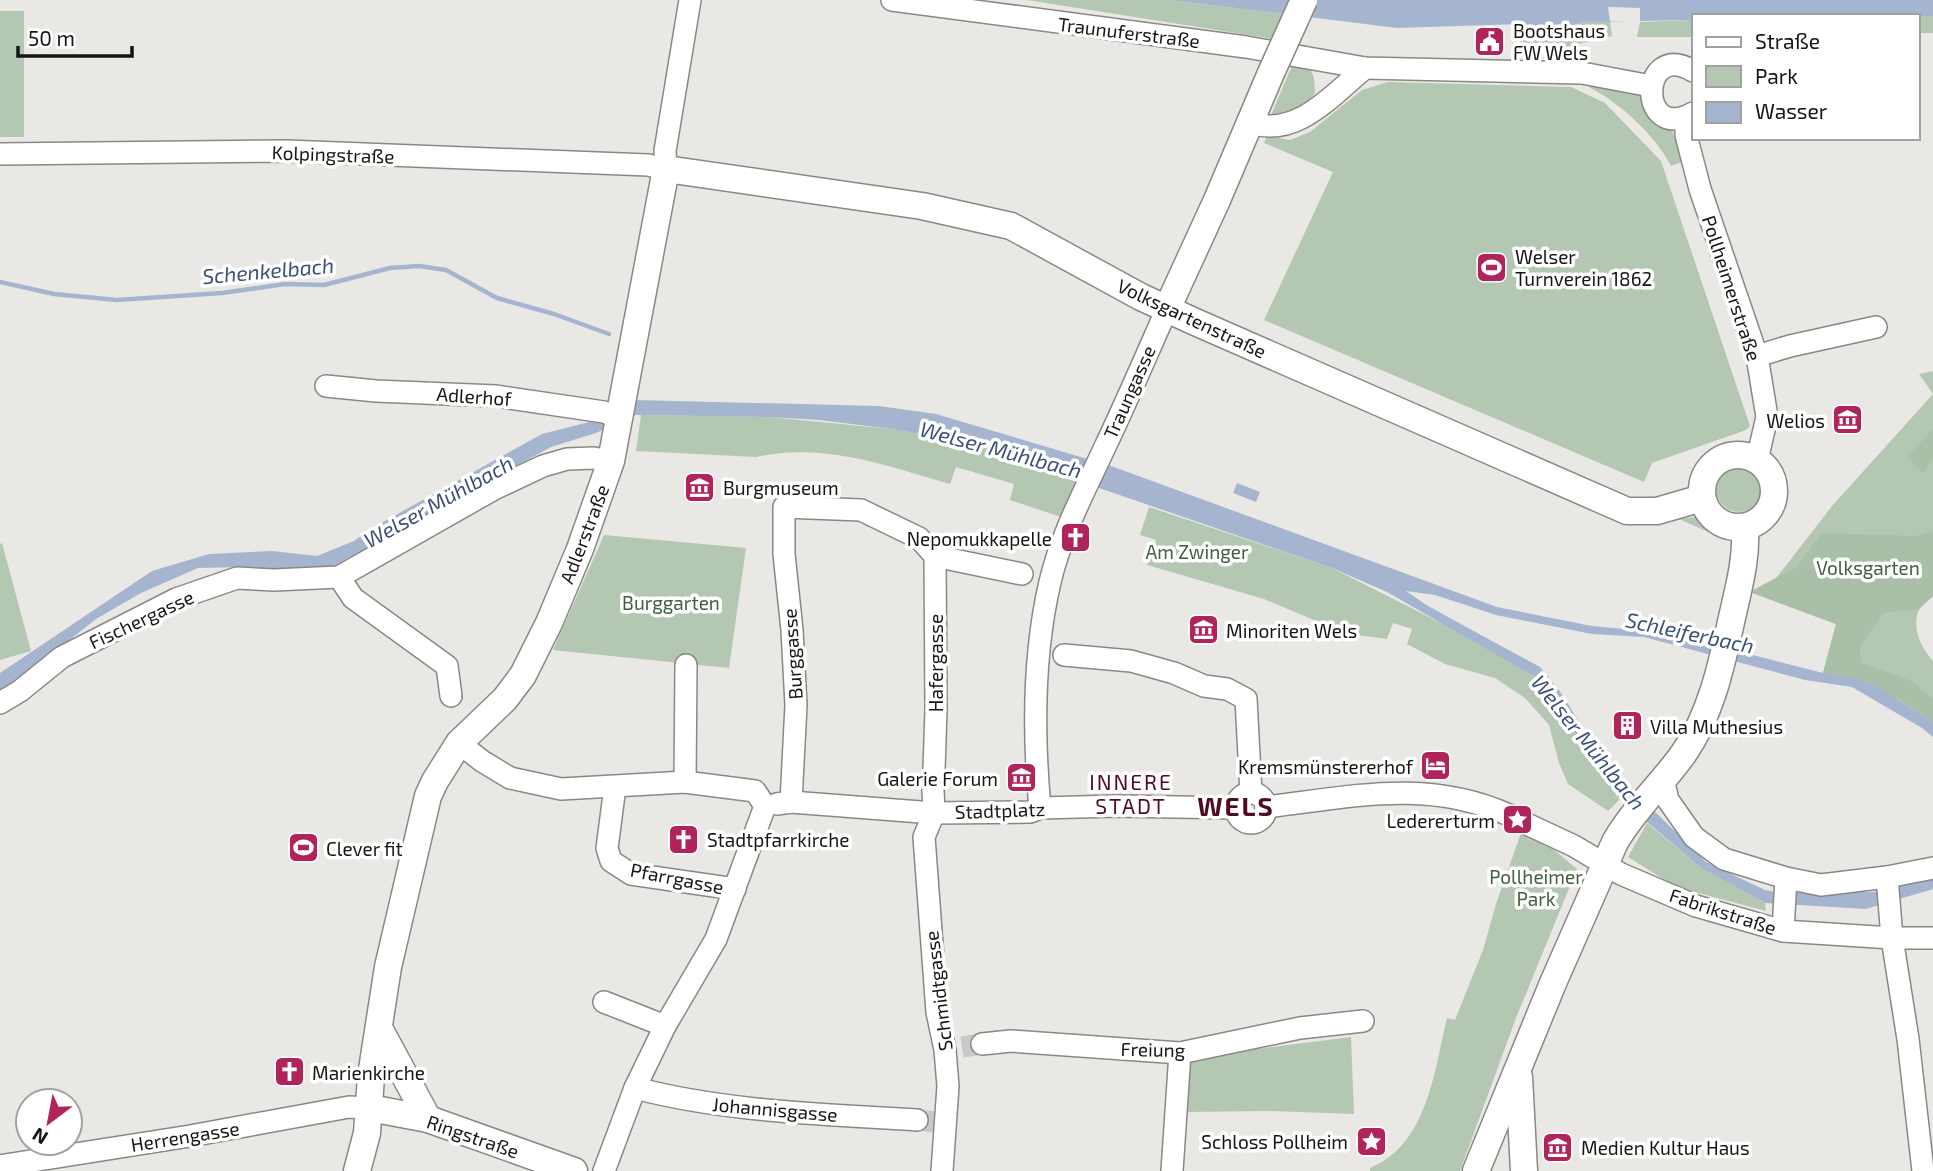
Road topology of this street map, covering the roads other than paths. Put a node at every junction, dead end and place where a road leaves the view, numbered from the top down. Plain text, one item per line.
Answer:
1 (690, 0) edge
2 (892, 0) edge
3 (1304, 0) edge
4 (1365, 68) junction
5 (1692, 71) edge
6 (1651, 86) junction
7 (1689, 115) edge
8 (1251, 123) junction
9 (0, 154) edge
10 (666, 169) junction
11 (1167, 309) junction
12 (1876, 327) dead end
13 (1757, 356) junction
14 (326, 386) dead end
15 (616, 415) junction
16 (1757, 460) junction
17 (611, 461) junction
18 (1702, 498) junction
19 (1745, 527) junction
20 (935, 556) junction
21 (339, 577) junction
22 (1038, 578) junction
23 (1051, 654) junction
24 (686, 665) dead end
25 (451, 696) dead end
26 (0, 703) edge
27 (459, 743) junction
28 (685, 782) junction
29 (615, 787) junction
30 (760, 798) junction
31 (1647, 798) junction
32 (1243, 800) junction
33 (791, 802) junction
34 (1040, 808) junction
35 (934, 813) junction
36 (1604, 864) junction
37 (1933, 868) edge
38 (1887, 881) junction
39 (1785, 885) junction
40 (735, 889) junction
41 (1783, 925) junction
42 (1933, 938) edge
43 (1892, 939) junction
44 (604, 1002) dead end
45 (1363, 1021) dead end
46 (665, 1026) junction
47 (379, 1028) junction
48 (963, 1047) junction
49 (1180, 1053) junction
50 (1518, 1072) junction
51 (635, 1088) junction
52 (370, 1108) junction
53 (428, 1119) junction
54 (933, 1121) junction
55 (0, 1166) edge
56 (357, 1171) edge
57 (574, 1171) edge
58 (604, 1171) edge
59 (942, 1171) edge
60 (1172, 1171) edge
61 (1476, 1171) edge
62 (1524, 1171) edge
63 (1923, 1171) edge

1 - 10 street, Adlerstraße
2 - 4 street, Traunuferstraße
3 - 8 main road, Traungasse, bridge
4 - 6 street, Traunuferstraße
4 - 8 street
5 - 6 street
6 - 7 street
7 - 13 street, Pollheimerstraße
8 - 11 main road, Traungasse
9 - 10 street, Kolpingstraße
10 - 11 main road, Volksgartenstraße
10 - 15 main road, Adlerstraße
11 - 18 main road, Volksgartenstraße
11 - 22 street, Traungasse
12 - 13 street
13 - 16 street, Pollheimerstraße
14 - 15 street, Adlerhof
15 - 17 main road, Adlerstraße
16 - 18 main road
16 - 19 main road
17 - 21 street, Fischergasse
17 - 27 main road, Adlerstraße
18 - 19 main road
19 - 31 main road
20 - 22 street
20 - 33 street, Burggasse
20 - 35 street, Hafergasse
21 - 25 street
21 - 26 street, Fischergasse
22 - 23 street, Traungasse
23 - 32 street
23 - 34 street, Traungasse
24 - 28 street
27 - 29 street, Stadtplatz
27 - 47 main road, Adlerstraße
28 - 29 street, Stadtplatz
28 - 30 street, Stadtplatz
29 - 40 street, Pfarrgasse
30 - 33 street, Stadtplatz
30 - 40 street, Pfarrgasse
31 - 36 main road
31 - 39 street
32 - 34 street, Stadtplatz
32 - 36 street, Stadtplatz
33 - 35 street, Stadtplatz
34 - 35 street, Stadtplatz
35 - 48 street, Schmidtgasse
36 - 41 street, Fabrikstraße
36 - 50 main road
37 - 38 street
38 - 39 street
38 - 43 street
39 - 41 street
40 - 46 street, Pfarrgasse
41 - 43 street, Fabrikstraße
42 - 43 street, Fabrikstraße
43 - 63 street
44 - 46 street
45 - 49 street, Freiung
46 - 51 street, Pfarrgasse
47 - 52 main road, Adlerstraße
47 - 53 main road
48 - 49 street, Freiung
48 - 54 street, Schmidtgasse
49 - 60 street
50 - 61 main road
50 - 62 main road
51 - 54 street, Johannisgasse
51 - 58 street, Pfarrgasse
52 - 53 main road, Ringstraße
52 - 55 street, Herrengasse
52 - 56 main road, Adlerstraße
53 - 57 main road, Ringstraße
54 - 59 street, Schmidtgasse

